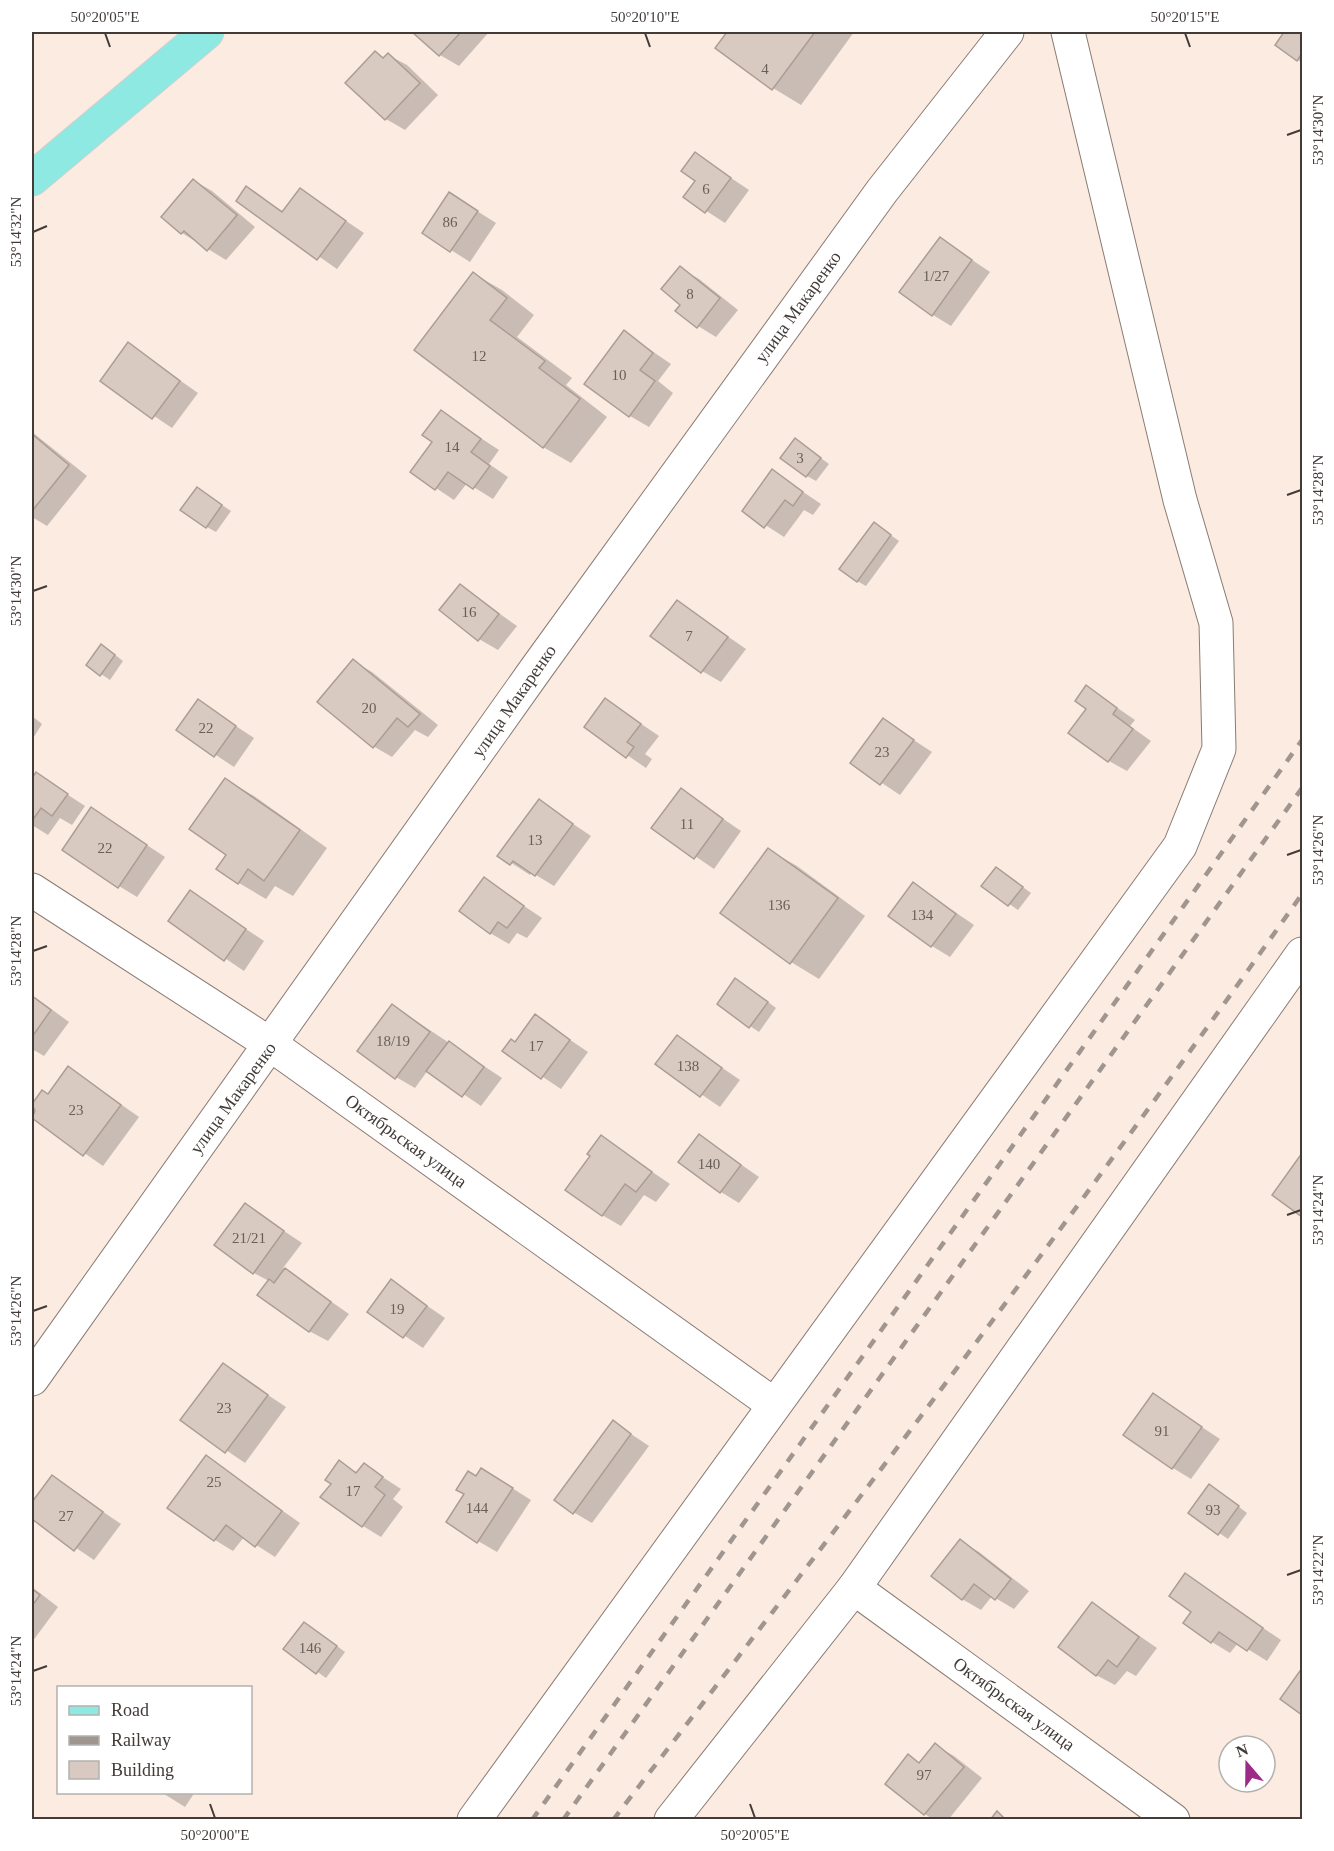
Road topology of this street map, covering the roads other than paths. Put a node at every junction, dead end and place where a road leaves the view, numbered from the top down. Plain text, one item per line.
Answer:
1 (207, 32) edge
2 (1007, 32) edge
3 (1068, 32) edge
4 (32, 179) edge
5 (32, 890) edge
6 (1301, 958) edge
7 (270, 1044) junction
8 (32, 1379) edge
9 (773, 1404) junction
10 (854, 1588) junction
11 (474, 1820) edge
12 (671, 1820) edge
13 (1173, 1820) edge

1 - 4 main road
2 - 7 street, улица Макаренко
3 - 9 street
5 - 7 street, Октябрьская улица
6 - 10 street
7 - 8 street, улица Макаренко
7 - 9 street, Октябрьская улица
9 - 11 street
10 - 12 street
10 - 13 street, Октябрьская улица

